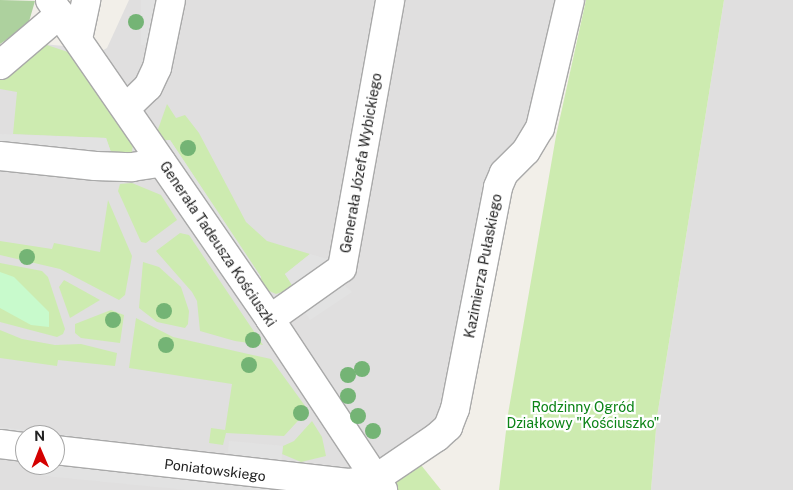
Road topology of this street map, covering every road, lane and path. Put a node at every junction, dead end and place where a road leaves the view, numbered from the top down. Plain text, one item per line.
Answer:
1 (86, 0) edge
2 (171, 0) edge
3 (390, 0) edge
4 (570, 0) edge
5 (55, 7) edge
6 (78, 38) junction
7 (0, 65) edge
8 (126, 108) junction
9 (0, 156) edge
10 (162, 162) junction
11 (270, 319) junction
12 (0, 444) edge
13 (15, 446) edge
14 (65, 451) edge
15 (379, 484) edge

1 - 6 street
2 - 8 street
3 - 11 street, Generała Józefa Wybickiego
4 - 15 street, Kazimierza Pułaskiego
5 - 6 street, Generała Tadeusza Kościuszki
5 - 7 street
6 - 8 street, Generała Tadeusza Kościuszki
8 - 10 street, Generała Tadeusza Kościuszki
9 - 10 street
10 - 11 street, Generała Tadeusza Kościuszki
11 - 15 street, Generała Tadeusza Kościuszki
12 - 13 street
14 - 15 street, Poniatowskiego

